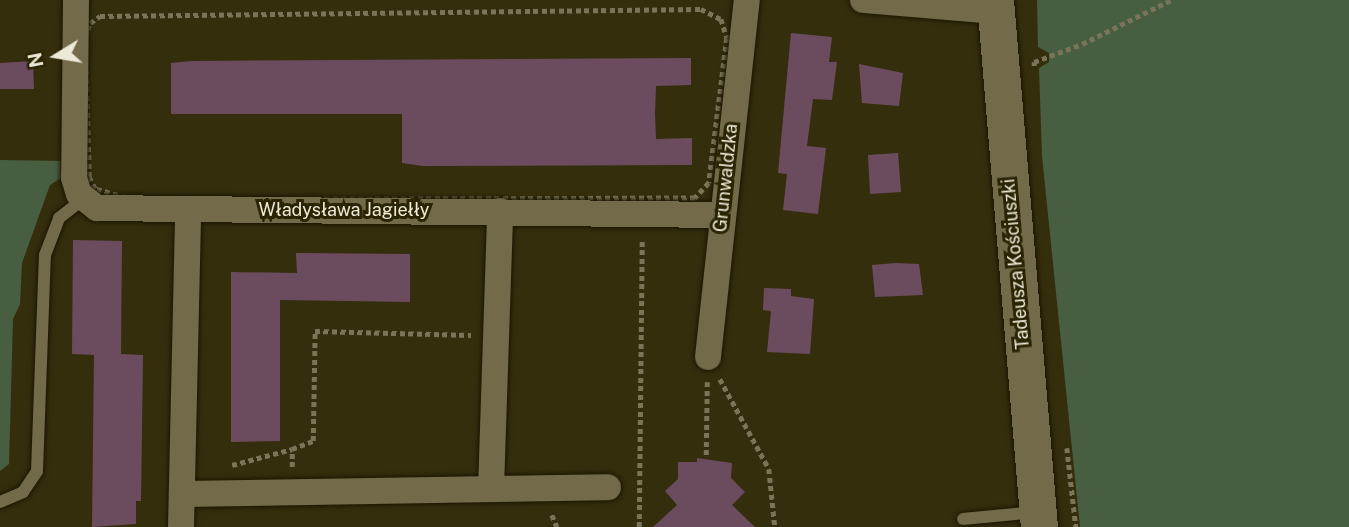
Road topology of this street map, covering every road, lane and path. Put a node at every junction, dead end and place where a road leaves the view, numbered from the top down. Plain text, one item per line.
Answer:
1 (76, 0) edge
2 (747, 0) edge
3 (863, 0) edge
4 (1171, 0) edge
5 (995, 6) edge
6 (109, 14) dead end
7 (724, 24) dead end
8 (1034, 62) dead end
9 (83, 199) junction
10 (188, 209) junction
11 (500, 211) junction
12 (642, 211) junction
13 (722, 215) junction
14 (496, 337) junction
15 (708, 357) junction
16 (706, 455) dead end
17 (608, 487) dead end
18 (491, 489) junction
19 (292, 491) junction
20 (182, 494) junction
21 (0, 502) edge
22 (963, 519) dead end
23 (1038, 519) edge
24 (181, 527) edge
25 (639, 527) edge
26 (775, 527) edge

1 - 9 street
2 - 13 street, Grunwaldzka
3 - 5 street
4 - 8 path
5 - 23 street, Tadeusza Kościuszki
6 - 7 path
9 - 10 street, Władysława Jagiełły
9 - 21 lane
10 - 11 street, Władysława Jagiełły
10 - 20 street
11 - 12 street, Władysława Jagiełły
11 - 14 street
12 - 13 street, Władysława Jagiełły
12 - 25 path
13 - 15 street, Grunwaldzka
14 - 18 street
14 - 19 path
15 - 16 path
15 - 26 path
17 - 18 street
18 - 19 street
19 - 20 street
20 - 24 street
22 - 23 lane

